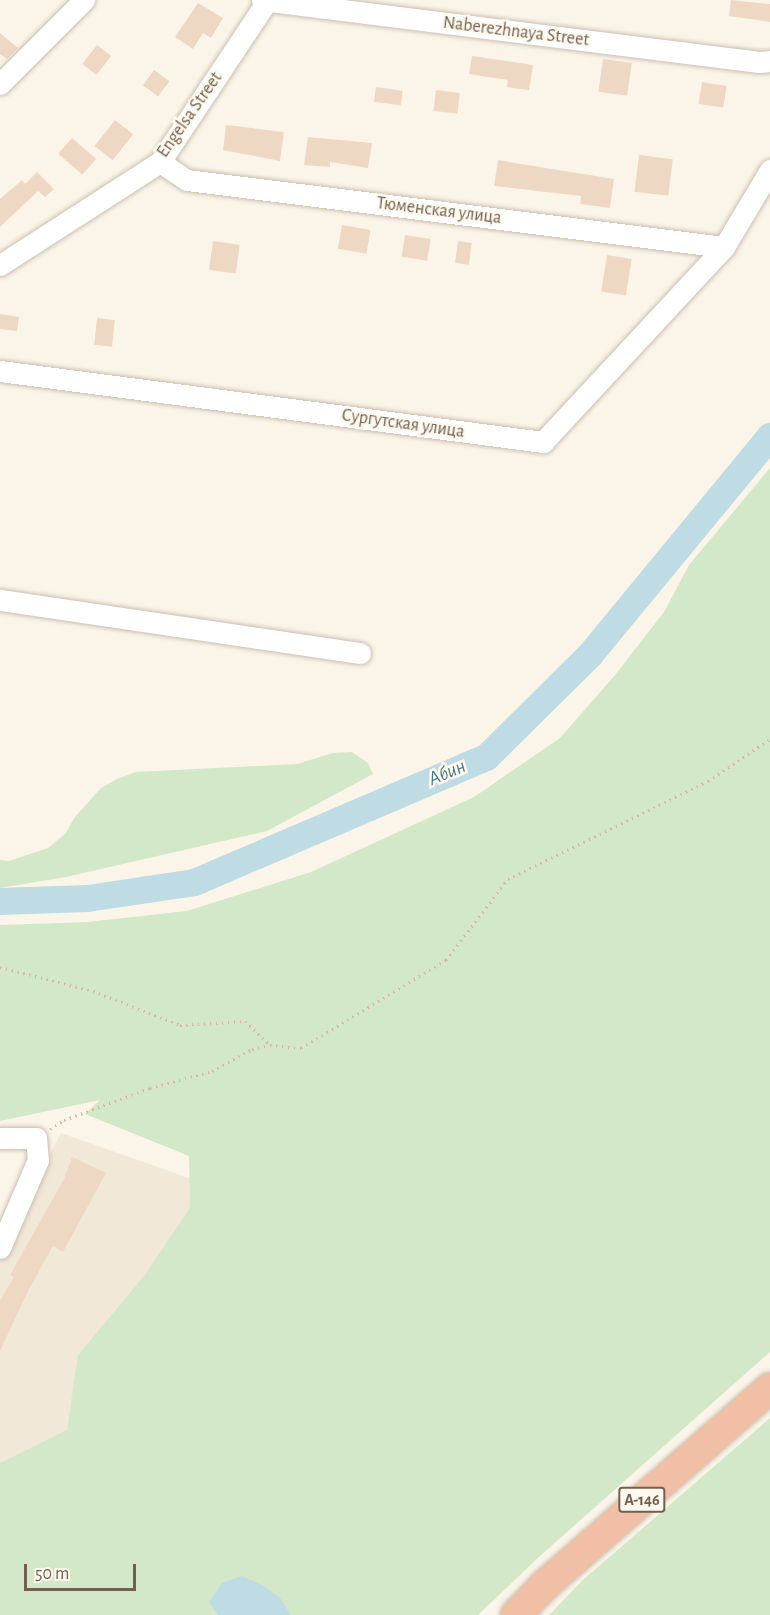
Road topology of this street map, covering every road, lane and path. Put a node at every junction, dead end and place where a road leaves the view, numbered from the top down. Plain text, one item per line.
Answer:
1 (84, 0) edge
2 (265, 1) edge
3 (770, 61) edge
4 (0, 84) edge
5 (160, 162) junction
6 (770, 170) edge
7 (724, 247) junction
8 (0, 265) edge
9 (0, 370) edge
10 (0, 600) edge
11 (360, 653) dead end
12 (770, 739) edge
13 (0, 966) edge
14 (270, 1045) junction
15 (0, 1138) edge
16 (36, 1138) junction
17 (0, 1248) edge
18 (770, 1388) edge
19 (516, 1615) edge

1 - 4 street
2 - 3 street, Naberezhnaya Street
2 - 5 street, Engelsa Street
5 - 7 street, Тюменская улица
5 - 8 street, Engelsa Street
6 - 7 street
7 - 9 street, Сургутская улица
10 - 11 street
12 - 14 path
13 - 14 path
14 - 16 path
15 - 16 street
16 - 17 street
18 - 19 highway, А-146

